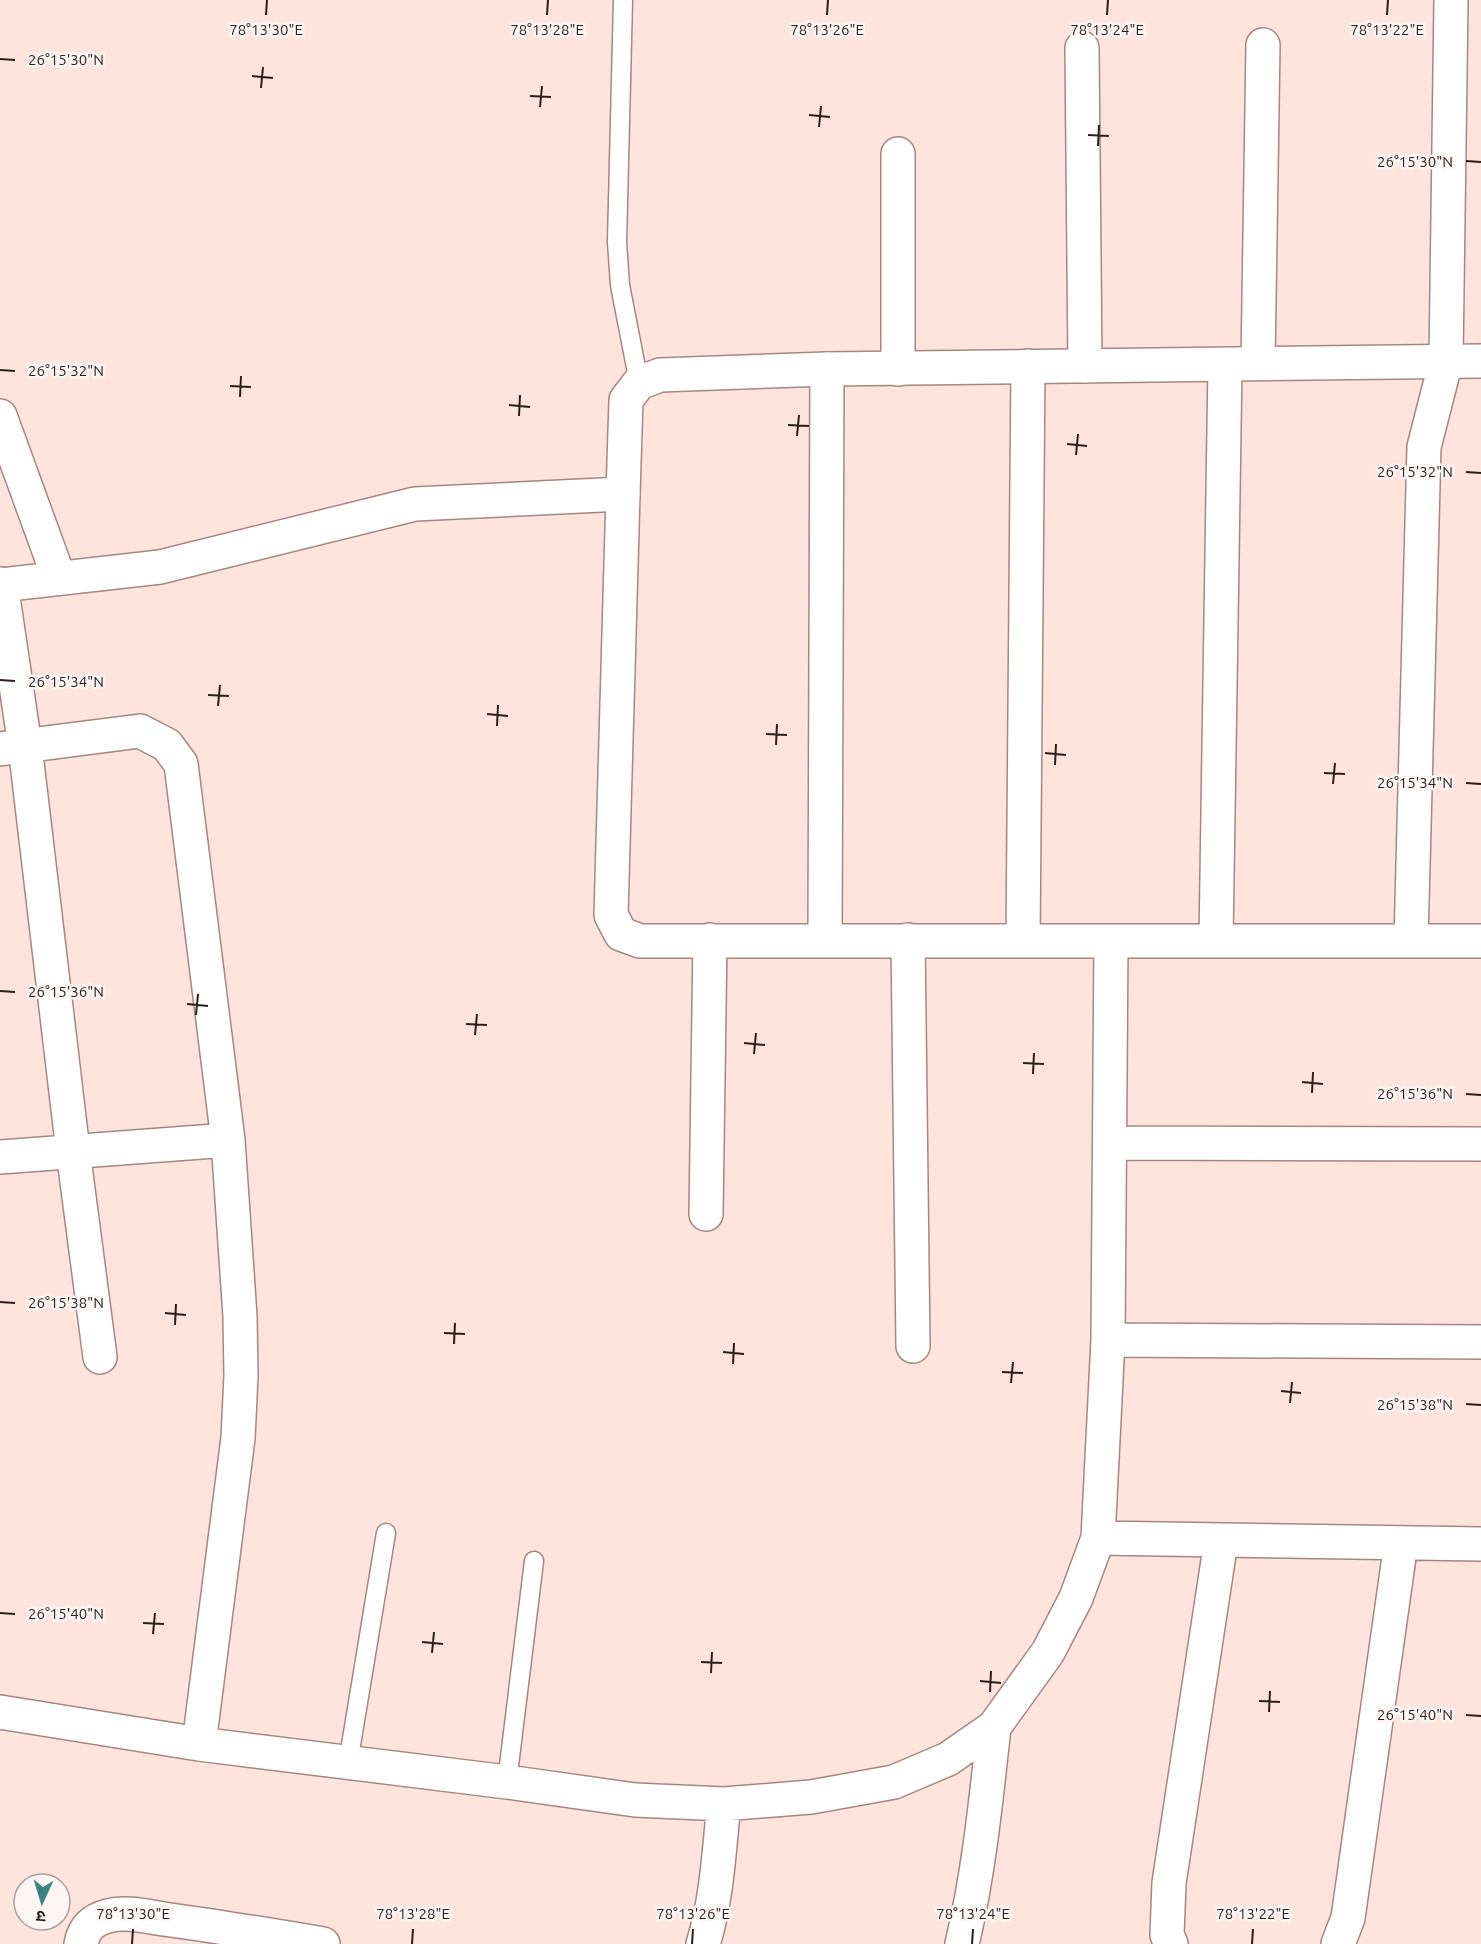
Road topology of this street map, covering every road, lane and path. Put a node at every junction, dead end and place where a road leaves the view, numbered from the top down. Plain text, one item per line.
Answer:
1 (623, 0) edge
2 (1451, 0) edge
3 (1263, 45) dead end
4 (1082, 48) dead end
5 (898, 154) dead end
6 (1446, 361) junction
7 (1481, 361) edge
8 (1258, 363) junction
9 (1225, 365) junction
10 (1028, 366) junction
11 (1085, 366) junction
12 (827, 369) junction
13 (898, 369) junction
14 (639, 383) junction
15 (0, 416) edge
16 (623, 494) junction
17 (58, 578) junction
18 (0, 585) edge
19 (13, 747) edge
20 (710, 940) junction
21 (825, 940) junction
22 (908, 940) junction
23 (1023, 940) junction
24 (1111, 941) junction
25 (1215, 941) junction
26 (1411, 941) junction
27 (1481, 941) edge
28 (228, 1140) junction
29 (1110, 1143) junction
30 (1481, 1144) edge
31 (73, 1151) junction
32 (0, 1157) edge
33 (706, 1214) dead end
34 (1108, 1340) junction
35 (1481, 1342) edge
36 (913, 1346) dead end
37 (100, 1357) dead end
38 (386, 1533) dead end
39 (1098, 1538) junction
40 (1221, 1541) junction
41 (1401, 1543) junction
42 (1481, 1544) edge
43 (534, 1561) dead end
44 (0, 1713) edge
45 (994, 1727) junction
46 (200, 1744) junction
47 (348, 1763) junction
48 (507, 1782) junction
49 (724, 1804) junction
50 (81, 1944) edge
51 (323, 1944) edge
52 (703, 1944) edge
53 (962, 1944) edge
54 (1171, 1944) edge
55 (1338, 1944) edge

1 - 14 lane
2 - 6 street
3 - 8 street
4 - 11 street
5 - 13 street
6 - 7 street
6 - 8 street
6 - 26 street
8 - 9 street
9 - 11 street
9 - 25 street
10 - 11 street
10 - 13 street
10 - 23 street
12 - 13 street
12 - 14 street
12 - 21 street
14 - 16 street
15 - 17 street
16 - 17 street
16 - 20 street
17 - 18 street
18 - 19 street
19 - 28 street
19 - 31 street
20 - 21 street
20 - 33 street
21 - 22 street
22 - 23 street
22 - 36 street
23 - 24 street
24 - 25 street
24 - 29 street
25 - 26 street
26 - 27 street
28 - 31 street
28 - 46 street
29 - 30 street
29 - 34 street
31 - 32 street
31 - 37 street
34 - 35 street
34 - 39 street
38 - 47 lane
39 - 40 street
39 - 45 street
40 - 41 street
40 - 54 street
41 - 42 street
41 - 55 street
43 - 48 lane
44 - 46 street
45 - 49 street
45 - 53 street
46 - 47 street
47 - 48 street
48 - 49 street
49 - 52 street
50 - 51 street

